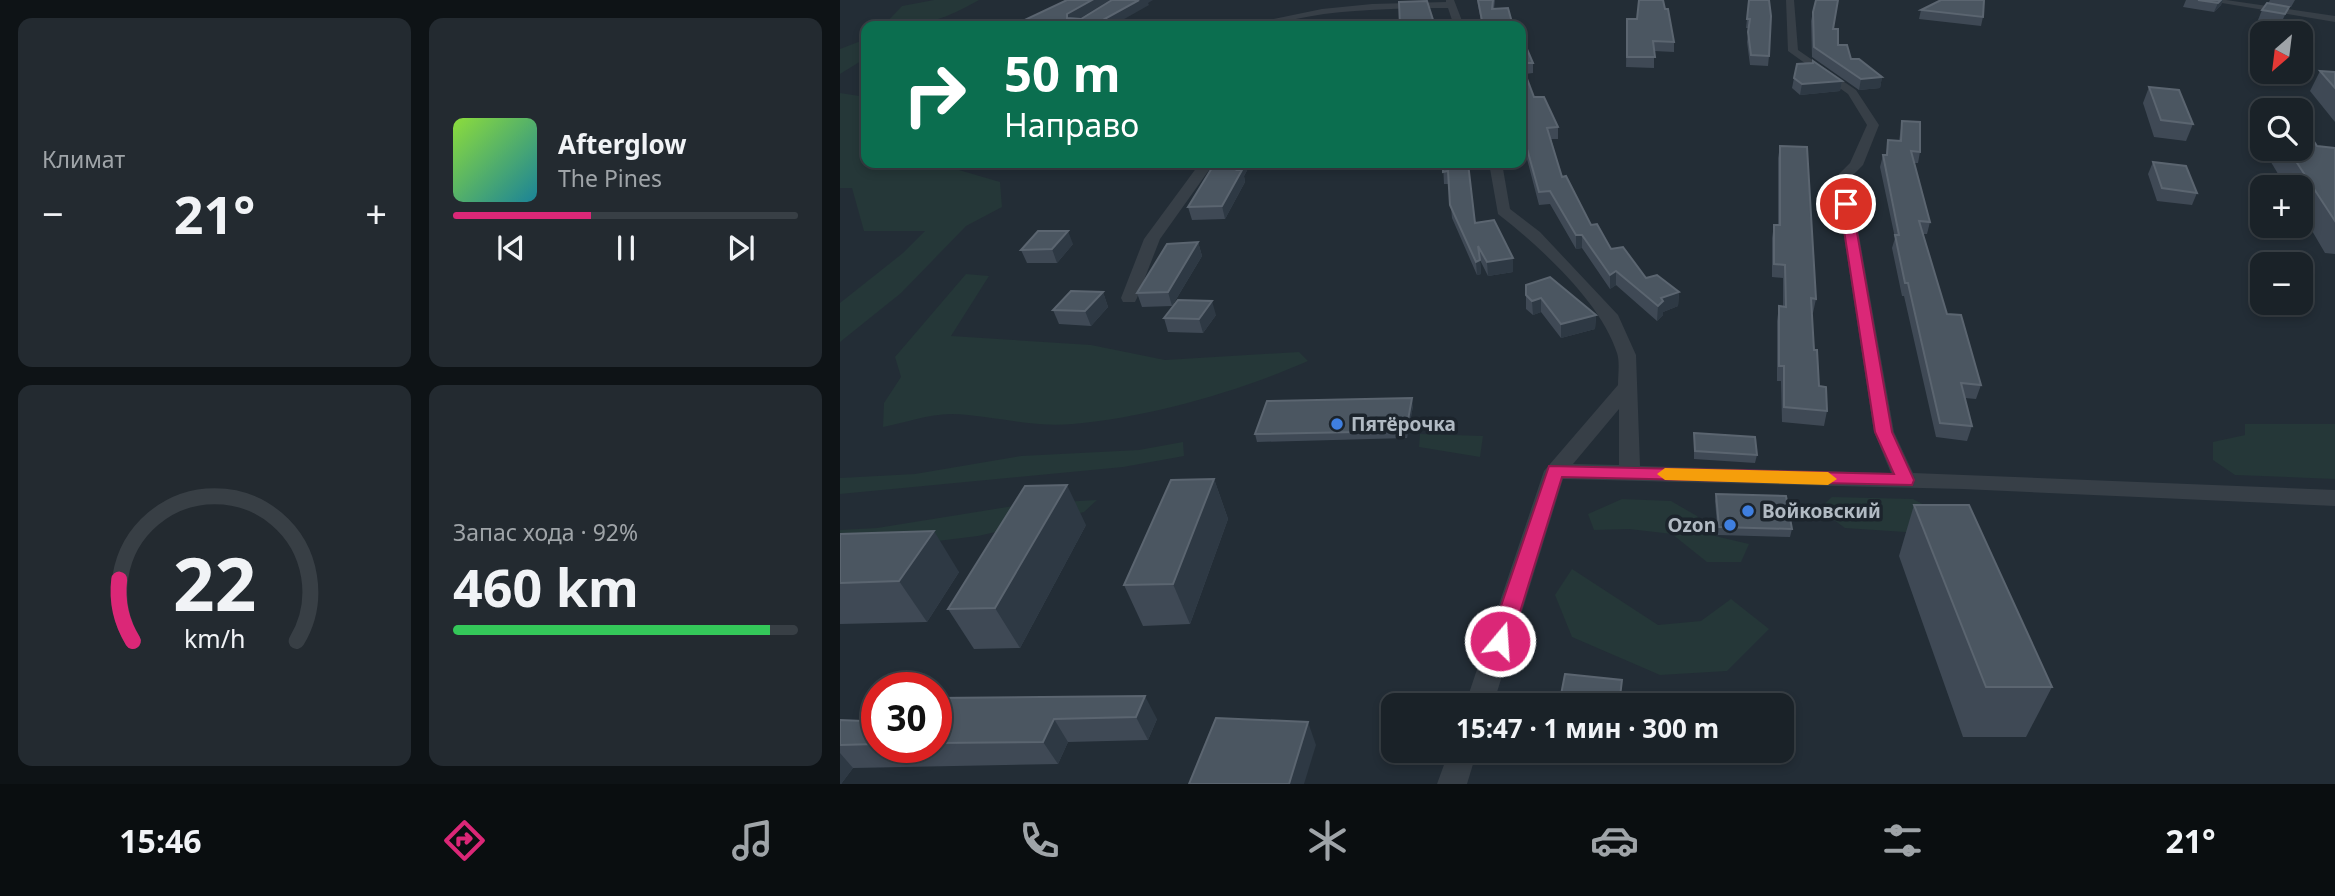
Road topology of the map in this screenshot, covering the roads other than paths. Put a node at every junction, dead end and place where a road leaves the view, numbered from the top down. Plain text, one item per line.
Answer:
1 (1790, 0) edge
2 (2208, 0) edge
3 (1451, 3) edge
4 (2335, 19) edge
5 (1268, 21) edge
6 (1457, 21) edge
7 (1203, 168) edge
8 (1496, 168) edge
9 (1129, 298) dead end
10 (1626, 388) junction
11 (1555, 471) junction
12 (1630, 474) junction
13 (1905, 480) junction
14 (2335, 498) edge
15 (1483, 693) edge
16 (1459, 763) edge
17 (1452, 784) edge

1 - 13 street
2 - 4 street
3 - 5 street
3 - 6 street
7 - 9 street
8 - 10 street
10 - 11 street
10 - 12 street
11 - 12 street
11 - 15 street
12 - 13 street
13 - 14 street
16 - 17 street

